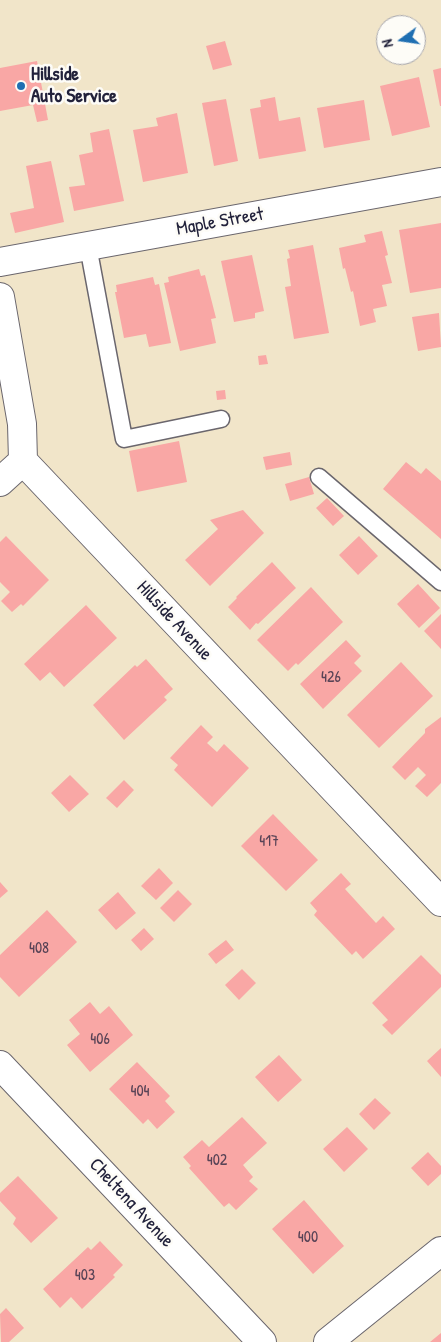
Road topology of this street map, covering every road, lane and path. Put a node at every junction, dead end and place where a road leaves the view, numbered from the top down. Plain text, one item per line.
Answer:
1 (441, 182) edge
2 (88, 246) junction
3 (0, 262) edge
4 (0, 297) edge
5 (221, 419) dead end
6 (23, 462) junction
7 (319, 477) dead end
8 (0, 482) edge
9 (441, 582) edge
10 (441, 902) edge
11 (0, 1065) edge
12 (441, 1251) edge
13 (262, 1342) edge
14 (328, 1342) edge

1 - 2 street, Maple Street
2 - 3 street, Maple Street
2 - 5 lane
4 - 6 street
6 - 8 street
6 - 10 street, Hillside Avenue
7 - 9 lane
11 - 13 street, Cheltena Avenue
12 - 14 street

